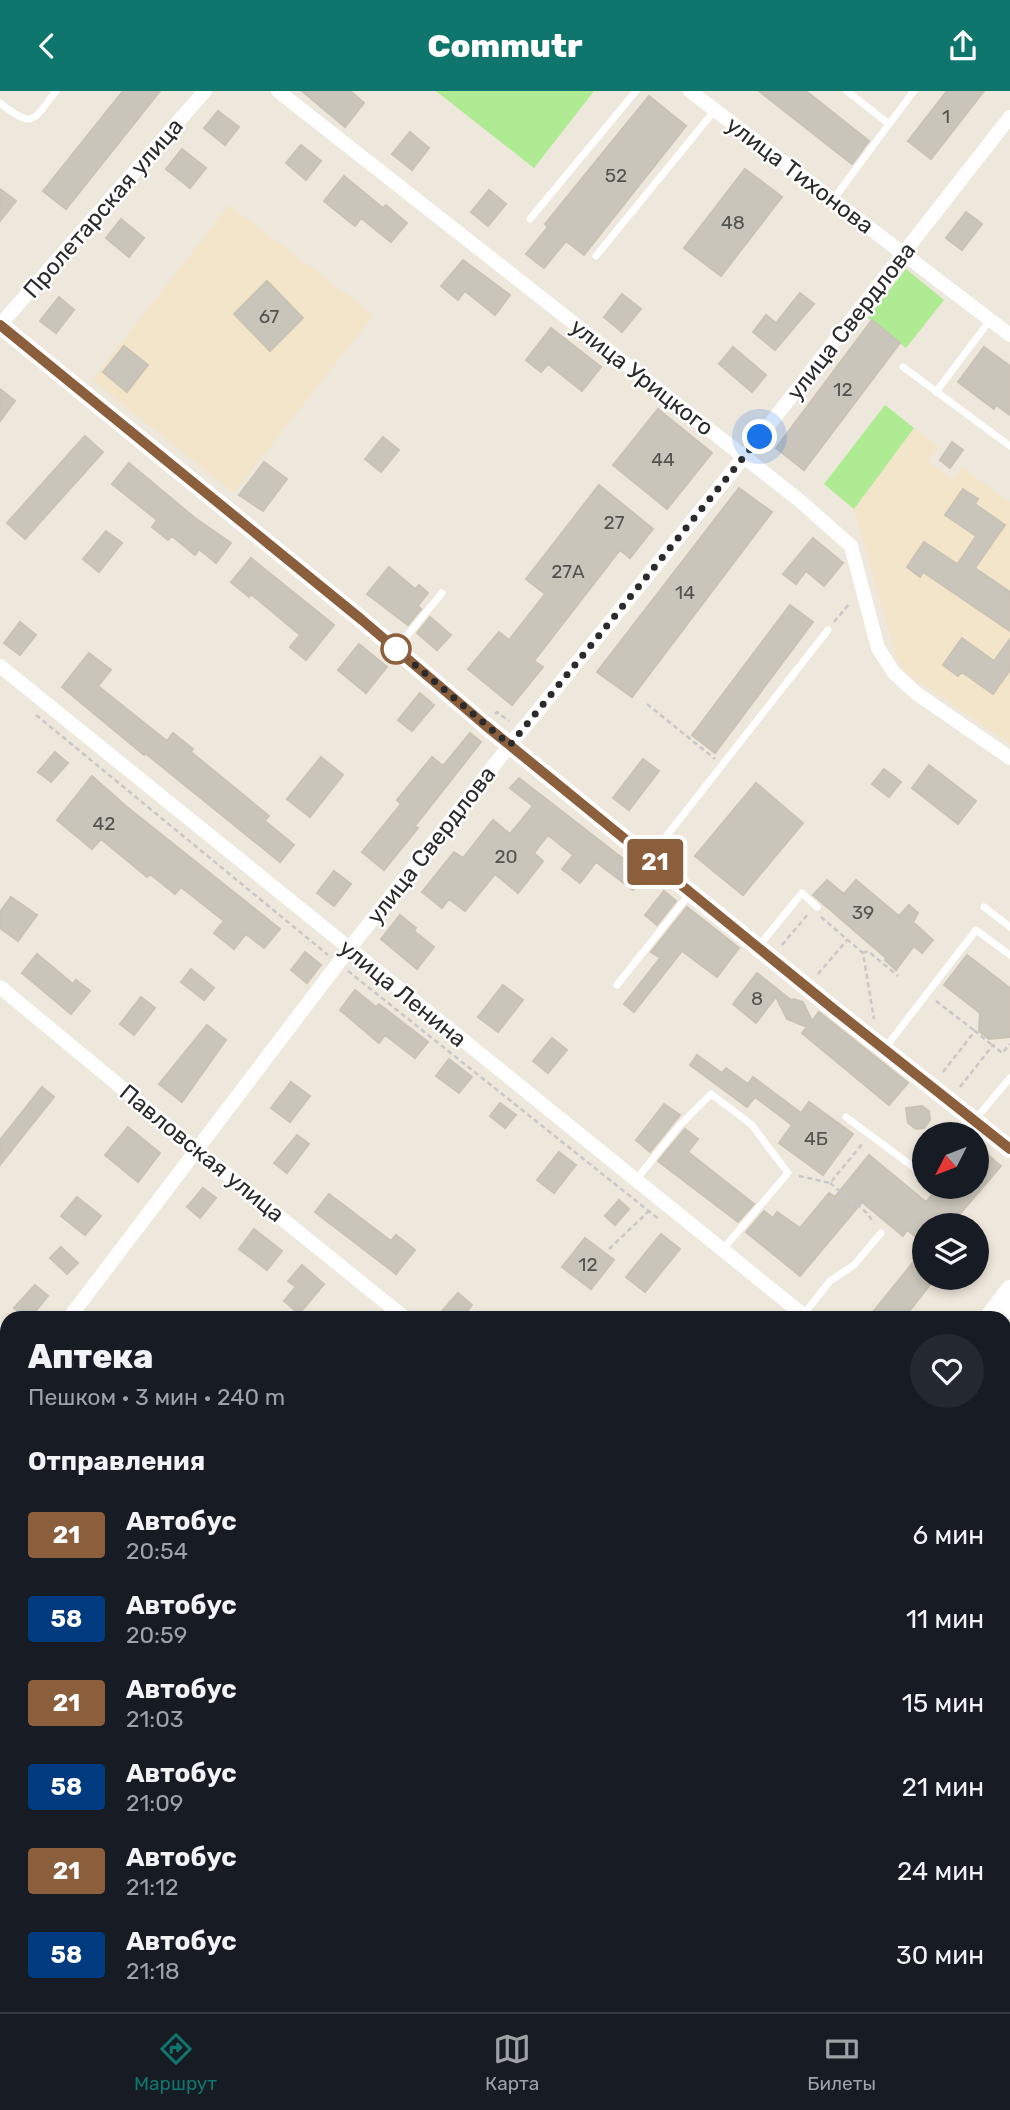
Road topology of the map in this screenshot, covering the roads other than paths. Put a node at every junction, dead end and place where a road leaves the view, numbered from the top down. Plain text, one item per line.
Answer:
1 (56, 91) edge
2 (205, 91) edge
3 (278, 91) edge
4 (636, 91) edge
5 (690, 91) edge
6 (847, 91) edge
7 (914, 91) edge
8 (0, 103) edge
9 (715, 110) junction
10 (1009, 121) edge
11 (889, 124) junction
12 (833, 200) junction
13 (530, 219) dead end
14 (904, 254) junction
15 (596, 256) dead end
16 (990, 320) junction
17 (0, 325) edge
18 (1010, 335) edge
19 (903, 367) dead end
20 (936, 392) junction
21 (1010, 446) edge
22 (744, 457) junction
23 (442, 593) dead end
24 (828, 630) road end
25 (396, 649) junction
26 (0, 666) edge
27 (510, 745) junction
28 (1010, 758) edge
29 (649, 857) junction
30 (691, 892) junction
31 (984, 907) dead end
32 (815, 909) road end
33 (1010, 927) edge
34 (758, 947) junction
35 (349, 949) junction
36 (1010, 955) edge
37 (617, 985) dead end
38 (0, 987) edge
39 (884, 1048) junction
40 (1010, 1078) edge
41 (846, 1117) dead end
42 (975, 1120) junction
43 (1010, 1149) edge
44 (198, 1151) junction
45 (912, 1166) edge
46 (635, 1181) junction
47 (881, 1233) road end
48 (722, 1250) junction
49 (1010, 1289) edge
50 (74, 1311) edge
51 (396, 1311) edge
52 (799, 1311) edge
53 (809, 1311) edge
54 (994, 1311) edge

1 - 8 lane
2 - 17 street, Пролетарская улица
3 - 22 street, улица Урицкого
4 - 13 lane
5 - 9 street, улица Тихонова
6 - 11 lane
7 - 11 lane
9 - 12 street, улица Тихонова
9 - 15 lane
10 - 14 street, улица Свердлова
11 - 12 lane
12 - 14 street, улица Тихонова
14 - 16 street, улица Тихонова
14 - 22 street, улица Свердлова
16 - 18 street, улица Тихонова
16 - 20 lane
17 - 25 street
19 - 20 lane
20 - 21 lane
22 - 27 street, улица Свердлова
22 - 28 street, улица Урицкого
23 - 25 lane
24 - 29 lane
25 - 27 street
26 - 35 street, улица Ленина
27 - 29 street
27 - 35 street, улица Свердлова
29 - 30 street
30 - 34 street
30 - 37 lane
31 - 33 lane
32 - 34 lane
34 - 39 street
35 - 44 street, улица Свердлова
35 - 46 street, улица Ленина
36 - 39 lane
38 - 44 street, Павловская улица
39 - 42 street
40 - 42 lane
41 - 45 lane
42 - 43 street
44 - 50 street, улица Свердлова
44 - 51 street, Павловская улица
46 - 48 street, улица Ленина
46 - 48 lane
47 - 53 lane
48 - 52 street, улица Ленина
49 - 54 street

